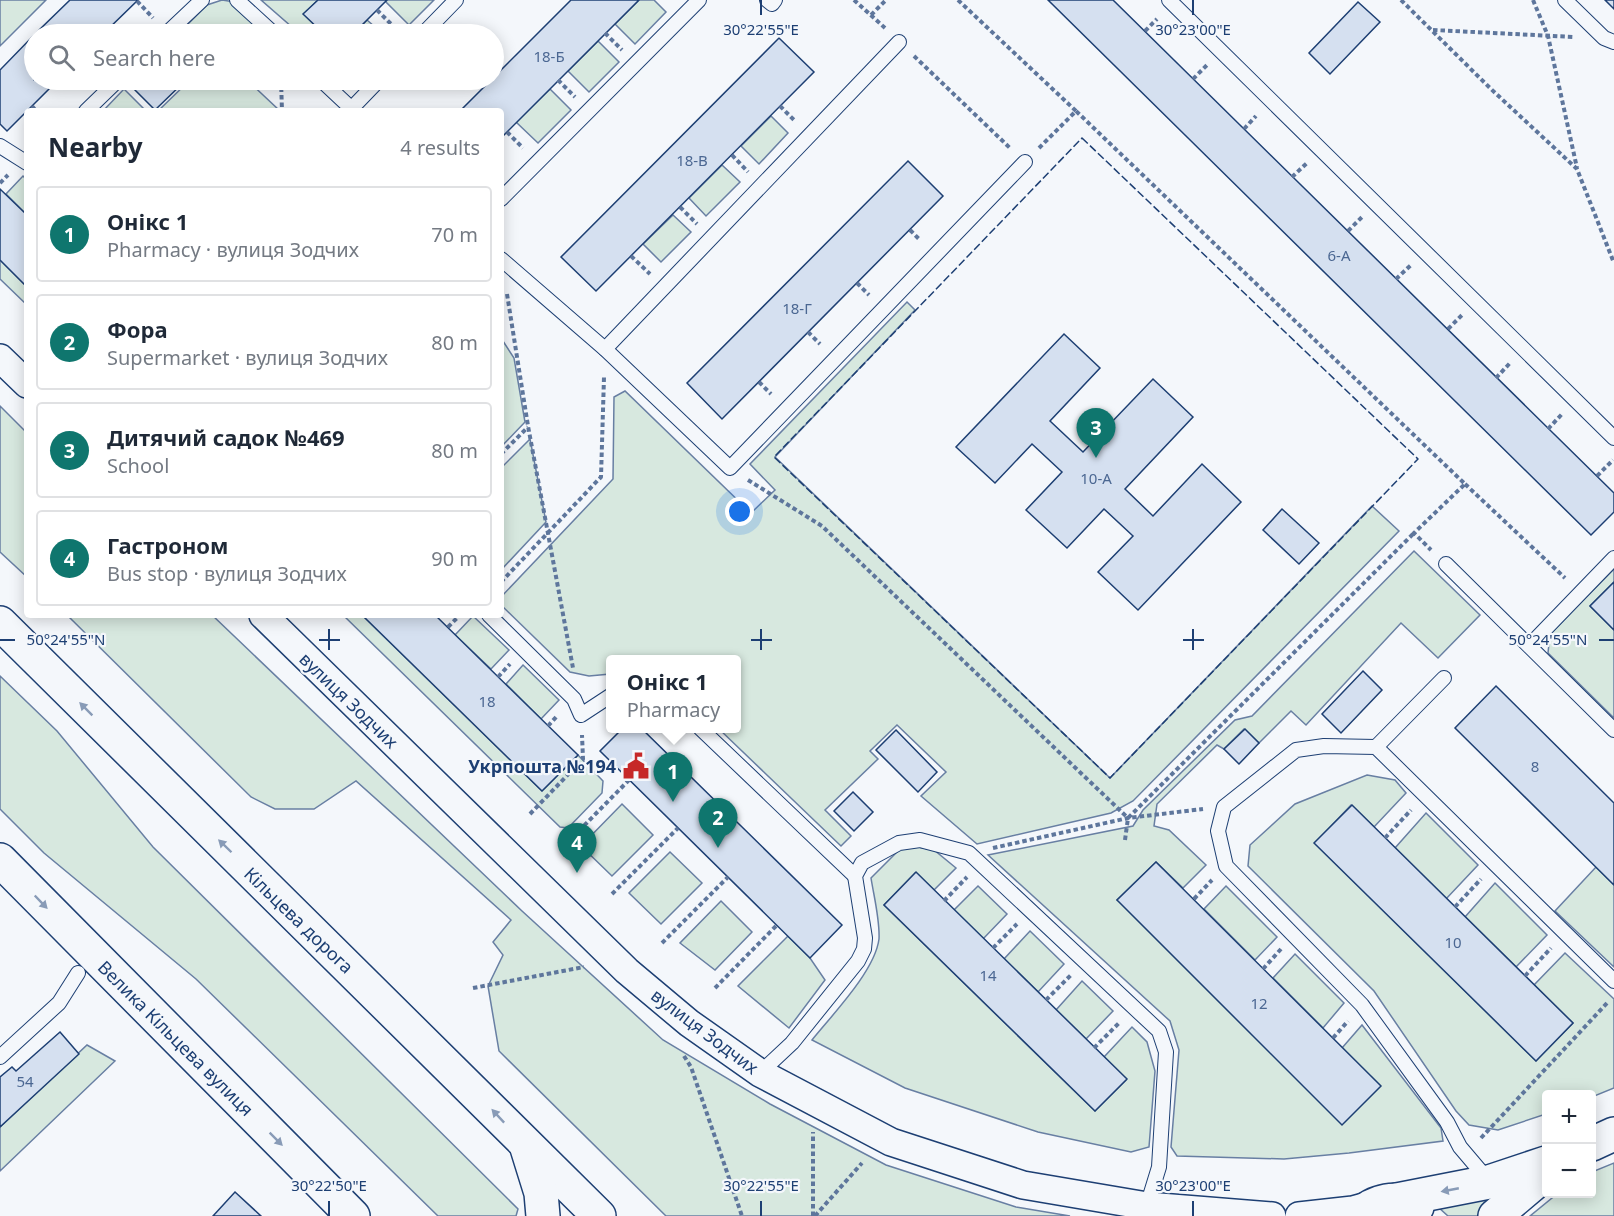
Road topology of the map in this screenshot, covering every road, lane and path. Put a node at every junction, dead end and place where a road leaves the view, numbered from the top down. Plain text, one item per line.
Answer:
1 (202, 0) edge
2 (237, 0) edge
3 (456, 0) edge
4 (699, 0) edge
5 (767, 0) edge
6 (776, 0) edge
7 (854, 0) edge
8 (886, 0) edge
9 (958, 0) edge
10 (1169, 0) edge
11 (1401, 0) edge
12 (1533, 0) edge
13 (1565, 0) edge
14 (377, 10) dead end
15 (871, 15) junction
16 (177, 24) edge
17 (263, 24) edge
18 (391, 24) edge
19 (433, 24) edge
20 (1432, 30) junction
21 (1548, 36) junction
22 (1609, 40) edge
23 (899, 42) junction
24 (108, 90) edge
25 (281, 90) edge
26 (332, 90) edge
27 (370, 90) edge
28 (89, 108) edge
29 (282, 108) edge
30 (351, 108) edge
31 (355, 108) edge
32 (1076, 111) junction
33 (0, 146) edge
34 (24, 161) edge
35 (1025, 162) junction
36 (1577, 169) junction
37 (504, 196) edge
38 (504, 262) edge
39 (1614, 263) edge
40 (504, 273) edge
41 (605, 349) junction
42 (0, 358) edge
43 (24, 381) edge
44 (528, 426) junction
45 (1614, 438) edge
46 (504, 451) edge
47 (1614, 459) edge
48 (730, 468) junction
49 (1597, 477) dead end
50 (1464, 484) junction
51 (549, 530) junction
52 (1414, 533) junction
53 (1614, 558) edge
54 (1446, 564) joint
55 (504, 579) edge
56 (1581, 592) junction
57 (266, 618) edge
58 (457, 618) edge
59 (492, 618) edge
60 (0, 623) edge
61 (448, 627) dead end
62 (1530, 645) junction
63 (573, 668) dead end
64 (1444, 678) dead end
65 (606, 699) edge
66 (581, 715) junction
67 (1614, 730) edge
68 (704, 733) edge
69 (1376, 747) junction
70 (629, 780) dead end
71 (1425, 795) junction
72 (1224, 807) junction
73 (530, 814) dead end
74 (1128, 818) junction
75 (678, 828) dead end
76 (1384, 838) dead end
77 (1125, 840) dead end
78 (563, 847) dead end
79 (969, 853) junction
80 (0, 860) edge
81 (980, 864) junction
82 (1495, 864) junction
83 (855, 876) junction
84 (728, 877) dead end
85 (612, 894) dead end
86 (944, 901) dead end
87 (1455, 908) dead end
88 (1030, 910) junction
89 (777, 925) dead end
90 (1565, 933) junction
91 (662, 944) dead end
92 (993, 948) dead end
93 (1084, 962) junction
94 (593, 965) dead end
95 (78, 973) dead end
96 (1526, 976) dead end
97 (1614, 981) edge
98 (473, 988) dead end
99 (715, 988) dead end
100 (1614, 995) edge
101 (1046, 1000) dead end
102 (1133, 1008) junction
103 (1094, 1048) dead end
104 (680, 1050) dead end
105 (0, 1057) edge
106 (760, 1073) junction
107 (813, 1101) junction
108 (1614, 1134) edge
109 (1596, 1142) edge
110 (1477, 1143) dead end
111 (526, 1145) junction
112 (862, 1163) dead end
113 (1542, 1164) edge
114 (1542, 1176) edge
115 (1489, 1182) junction
116 (1147, 1206) junction
117 (1376, 1207) edge
118 (353, 1216) edge
119 (543, 1216) edge
120 (599, 1216) edge
121 (742, 1216) edge
122 (814, 1216) edge
123 (1272, 1216) edge
124 (1299, 1216) edge
125 (1428, 1216) edge
126 (1495, 1216) edge

1 - 16 lane
2 - 17 lane
3 - 19 lane
4 - 37 lane
5 - 6 lane
7 - 15 path
8 - 15 path
9 - 32 path
10 - 45 lane
11 - 20 path
12 - 21 path
13 - 22 lane
14 - 18 path
15 - 23 path
20 - 21 path
20 - 36 path
21 - 22 path
21 - 36 path
23 - 35 path
23 - 41 lane
24 - 28 lane
25 - 29 path
26 - 30 lane
27 - 31 lane
32 - 35 path
32 - 50 path
33 - 34 lane
35 - 48 lane
36 - 39 path
38 - 41 lane
40 - 44 path
41 - 48 lane
41 - 51 path
42 - 43 street
44 - 46 path
44 - 51 path
47 - 49 path
48 - 74 path
50 - 52 path
50 - 56 path
51 - 55 path
51 - 63 path
52 - 54 path
52 - 74 path
53 - 56 lane
54 - 62 lane
56 - 62 lane
57 - 106 street, вулиця Зодчих
58 - 61 path
59 - 66 lane
111 -> 60 main road, Кільцева дорога
62 - 67 lane
64 - 69 lane
65 - 66 lane
66 - 73 path
68 - 83 lane
69 - 71 lane
69 - 72 lane
70 - 78 path
71 - 76 path
71 - 82 lane
72 - 74 path
72 - 115 lane
74 - 77 path
74 - 79 path
75 - 85 path
79 - 81 lane
79 - 83 lane
80 -> 118 main road, Велика Кільцева вулиця
81 - 86 path
81 - 88 lane
82 - 87 path
82 - 90 lane
83 - 106 lane
84 - 91 path
88 - 92 path
88 - 93 lane
89 - 99 path
90 - 96 path
90 - 97 lane
93 - 101 path
93 - 102 lane
94 - 98 path
95 - 105 lane
100 - 110 path
102 - 103 path
102 - 116 lane
104 - 121 path
106 - 107 street, вулиця Зодчих
107 - 116 street, вулиця Зодчих
107 - 122 path
108 - 109 main road
111 - 119 main road
111 - 120 main road, Кільцева дорога
112 - 122 path
113 - 115 main road
114 - 126 main road
115 -> 117 main road
116 - 123 street, вулиця Зодчих
117 - 124 street
117 - 125 main road

